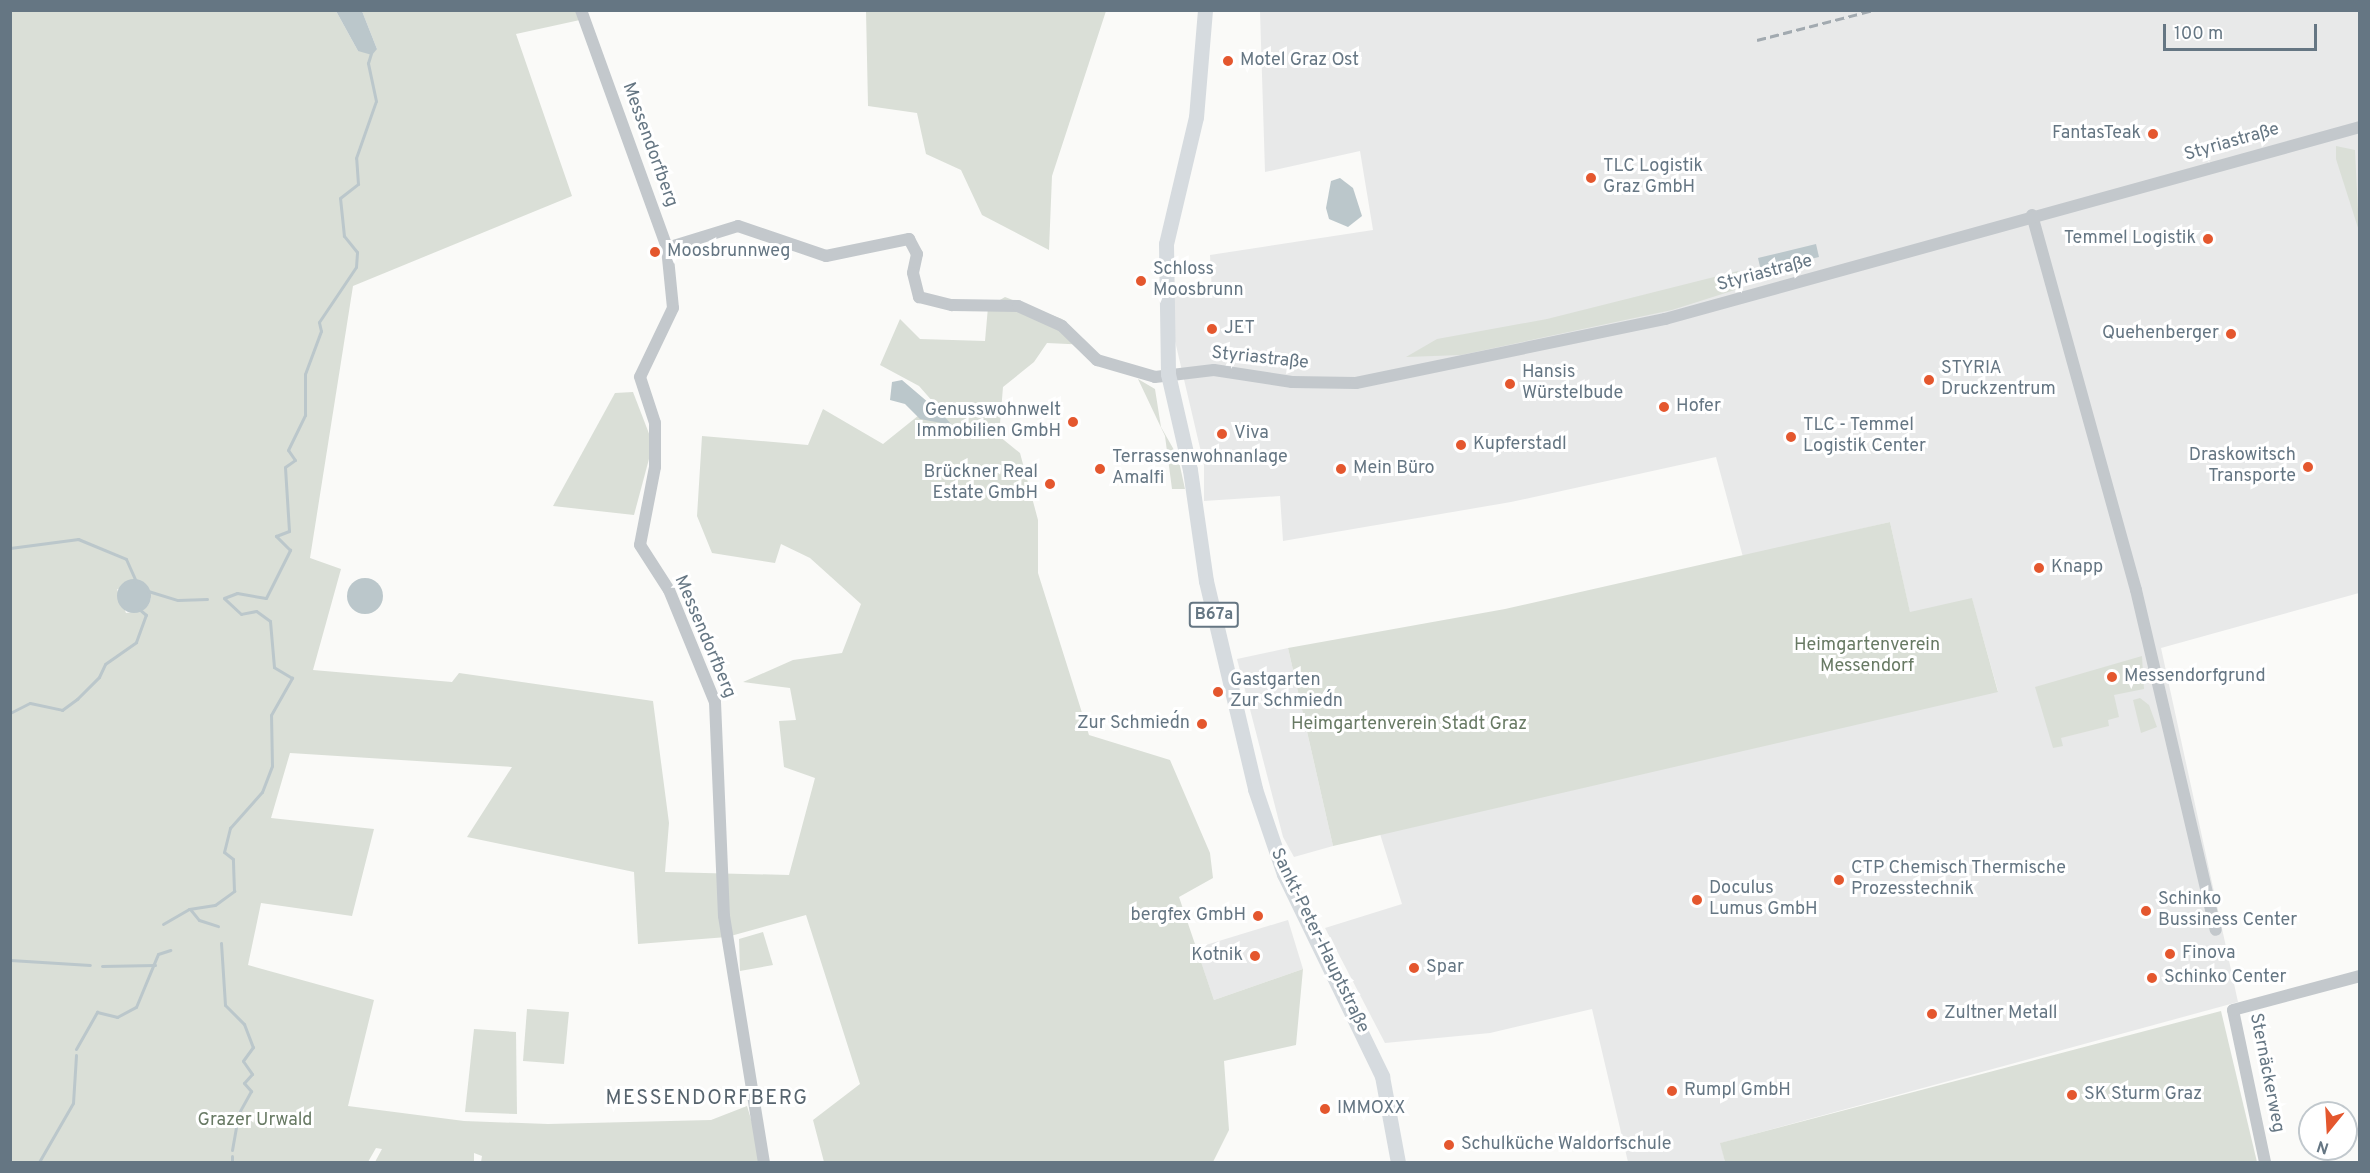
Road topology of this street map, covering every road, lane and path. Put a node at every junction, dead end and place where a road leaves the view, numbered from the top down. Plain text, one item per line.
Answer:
1 (581, 10) edge
2 (1204, 10) edge
3 (2360, 127) edge
4 (2032, 215) junction
5 (667, 249) junction
6 (1168, 374) junction
7 (2216, 930) dead end
8 (2360, 976) edge
9 (764, 1162) edge
10 (1398, 1162) edge
11 (2265, 1162) edge

1 - 5 street, Messendorfberg
2 - 6 main road, Sankt-Peter-Hauptstraße / B67a
3 - 4 street, Styriastraße
4 - 6 street, Styriastraße
4 - 7 street
5 - 6 street
5 - 9 street, Messendorfberg
6 - 10 main road, Sankt-Peter-Hauptstraße / B67a
8 - 11 street, Sternäckerweg

